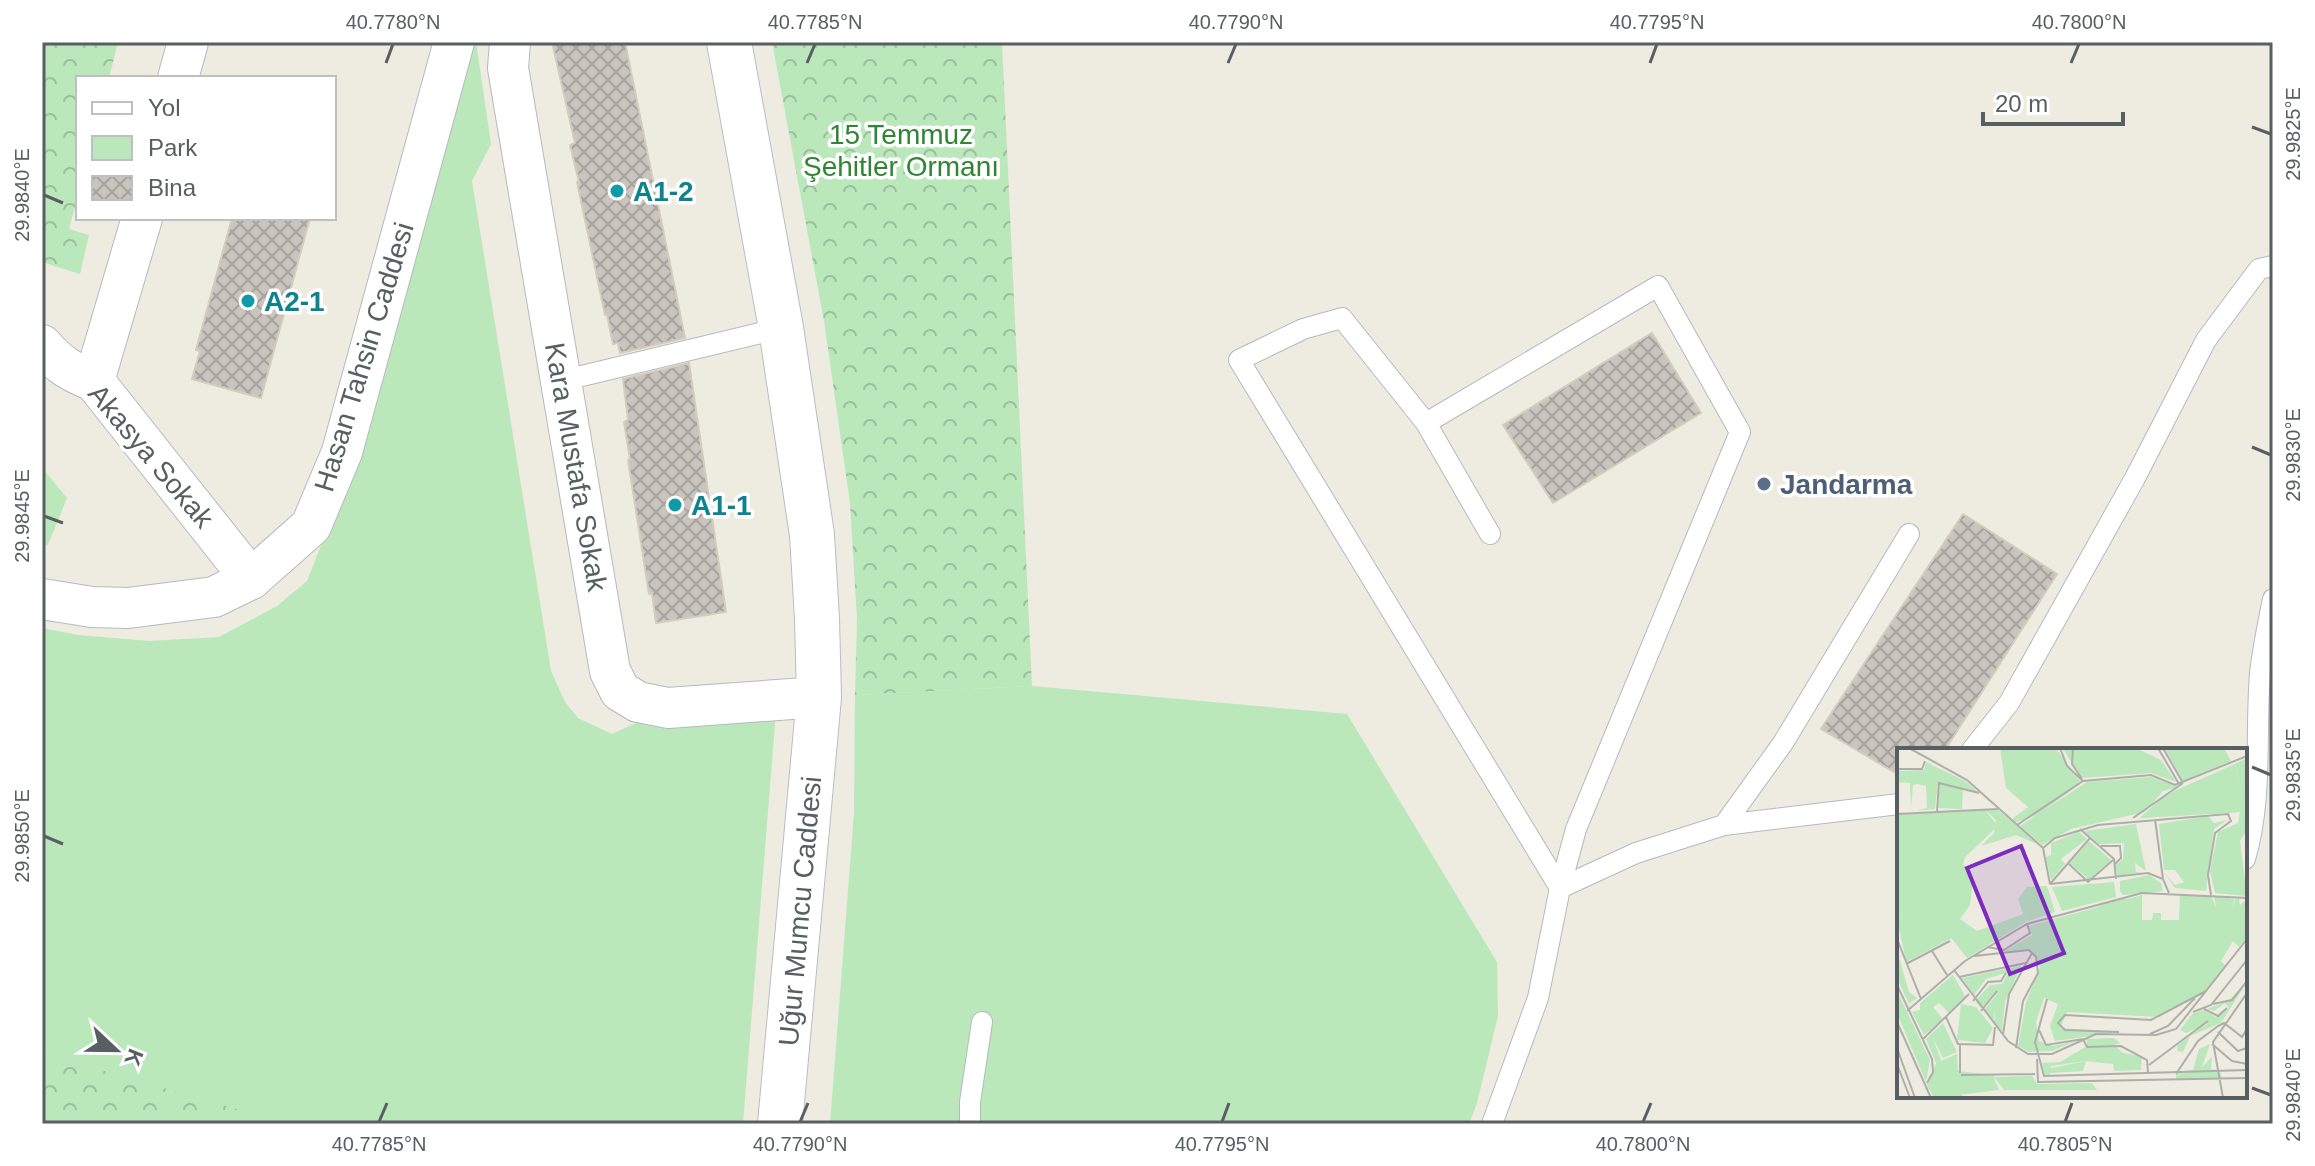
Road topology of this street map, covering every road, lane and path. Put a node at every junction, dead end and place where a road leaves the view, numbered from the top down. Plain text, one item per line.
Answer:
1 (188, 42) edge
2 (454, 42) edge
3 (510, 42) edge
4 (729, 42) edge
5 (179, 76) edge
6 (141, 220) edge
7 (2273, 266) edge
8 (781, 328) junction
9 (42, 345) edge
10 (94, 381) junction
11 (561, 381) junction
12 (1426, 423) junction
13 (1490, 534) dead end
14 (1909, 534) dead end
15 (251, 579) junction
16 (42, 599) edge
17 (2273, 599) edge
18 (819, 697) junction
19 (1974, 748) edge
20 (1897, 804) edge
21 (1724, 825) junction
22 (2247, 853) edge
23 (1560, 888) junction
24 (982, 1022) dead end
25 (780, 1124) edge
26 (970, 1124) edge
27 (1492, 1124) edge

1 - 5 street
2 - 15 street, Hasan Tahsin Caddesi
3 - 11 street, Kara Mustafa Sokak
4 - 8 street, Uğur Mumcu Caddesi
6 - 10 street
7 - 19 lane
8 - 11 lane
8 - 18 street, Uğur Mumcu Caddesi
9 - 10 street, Akasya Sokak
10 - 15 street, Akasya Sokak
11 - 18 street, Kara Mustafa Sokak
12 - 13 lane
12 - 23 lane
12 - 23 lane
14 - 21 lane
15 - 16 street, Hasan Tahsin Caddesi
17 - 22 lane
18 - 25 street, Uğur Mumcu Caddesi
20 - 21 lane
21 - 23 lane
23 - 27 lane
24 - 26 lane

